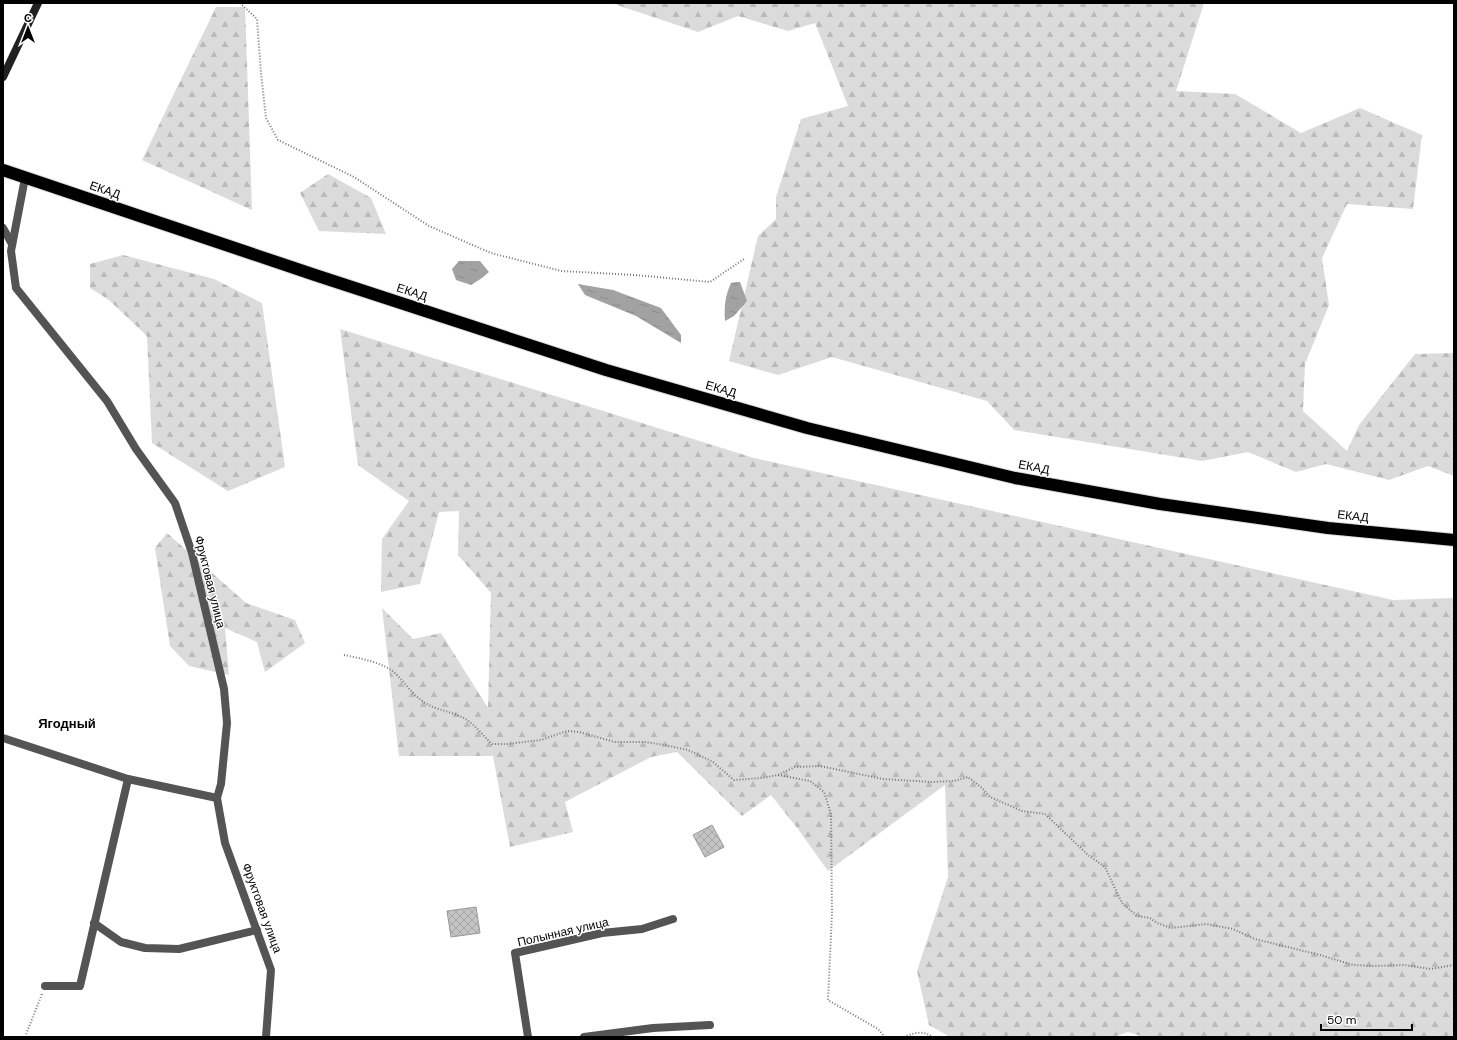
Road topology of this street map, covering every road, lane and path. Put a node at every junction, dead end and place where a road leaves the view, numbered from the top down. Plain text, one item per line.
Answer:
1 (38, 3) edge
2 (240, 3) edge
3 (3, 77) edge
4 (3, 170) edge
5 (25, 178) junction
6 (4, 228) edge
7 (12, 244) junction
8 (744, 259) dead end
9 (1454, 540) edge
10 (344, 655) dead end
11 (3, 738) edge
12 (778, 775) junction
13 (128, 779) junction
14 (217, 798) junction
15 (673, 919) dead end
16 (94, 923) junction
17 (257, 930) junction
18 (1454, 965) edge
19 (45, 986) joint
20 (710, 1025) dead end
21 (25, 1037) edge
22 (266, 1037) edge
23 (528, 1037) edge
24 (584, 1037) edge
25 (885, 1037) edge
26 (904, 1037) edge
27 (932, 1037) edge

1 - 3 street
2 - 8 path
4 - 5 highway, ЕКАД
5 - 7 street, Фруктовая улица
5 - 9 highway, ЕКАД
6 - 7 street
7 - 14 street, Фруктовая улица
10 - 12 path
11 - 13 street
12 - 18 path
12 - 25 path
13 - 14 street
13 - 16 street
14 - 17 street, Фруктовая улица
15 - 23 street, Полынная улица
16 - 17 street
16 - 19 street
17 - 22 street, Фруктовая улица
19 - 21 path
20 - 24 street
26 - 27 path

